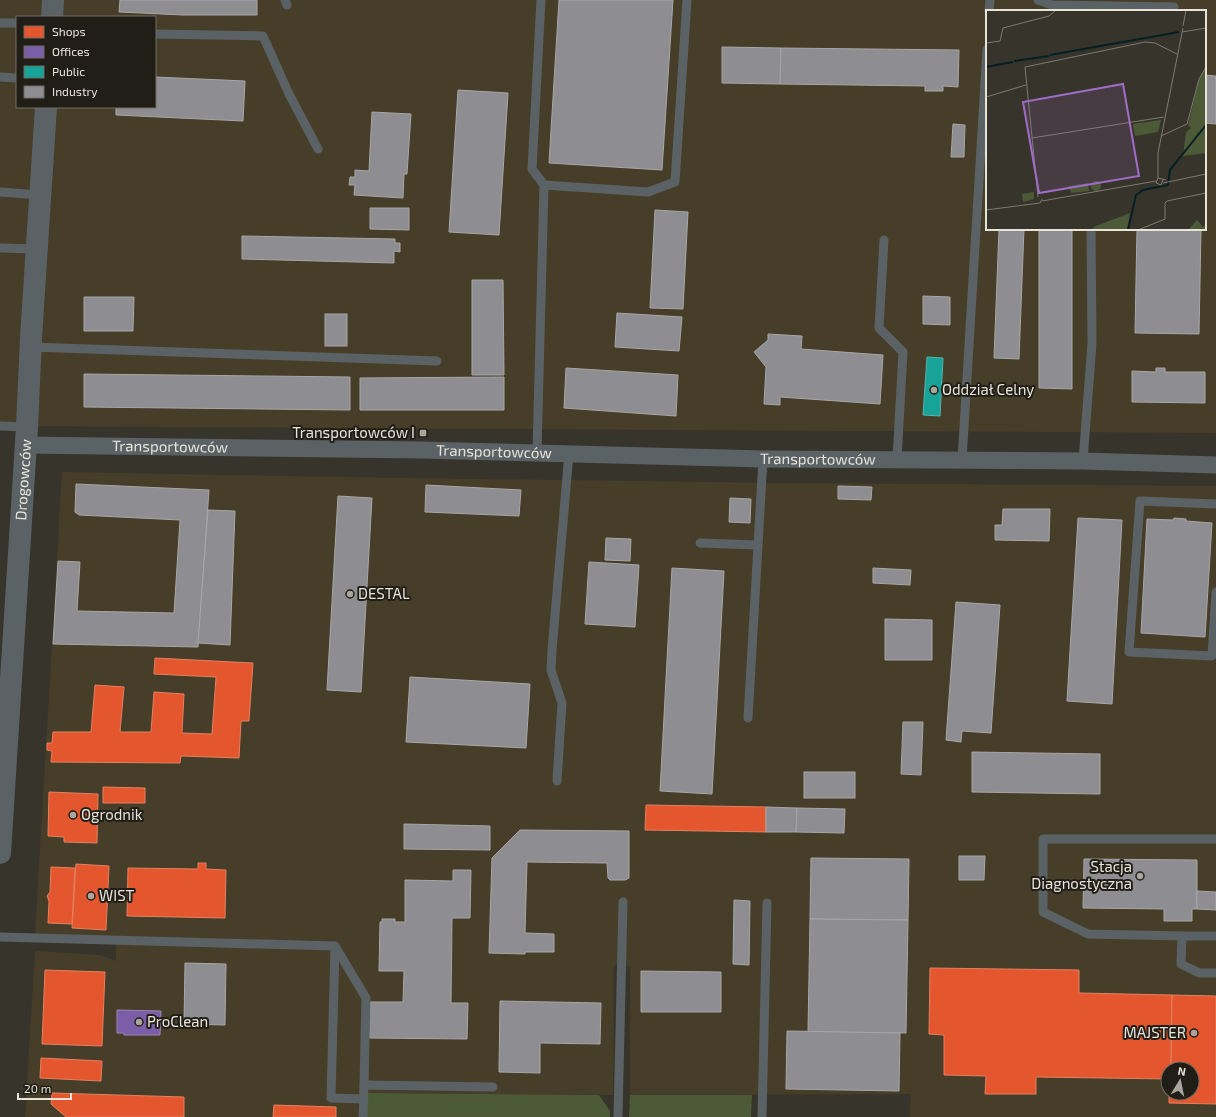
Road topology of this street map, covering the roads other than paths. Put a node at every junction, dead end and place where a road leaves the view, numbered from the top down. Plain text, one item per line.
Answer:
1 (53, 0) edge
2 (541, 0) edge
3 (687, 0) edge
4 (990, 0) edge
5 (1038, 0) edge
6 (1174, 7) dead end
7 (989, 10) edge
8 (52, 16) edge
9 (0, 23) edge
10 (16, 24) edge
11 (156, 34) edge
12 (986, 65) edge
13 (0, 77) edge
14 (16, 78) edge
15 (46, 108) edge
16 (318, 149) dead end
17 (544, 186) junction
18 (0, 192) edge
19 (40, 195) junction
20 (1092, 230) edge
21 (884, 240) dead end
22 (0, 248) edge
23 (37, 249) junction
24 (31, 347) junction
25 (437, 361) dead end
26 (0, 426) edge
27 (26, 436) junction
28 (537, 452) junction
29 (569, 453) junction
30 (763, 459) junction
31 (897, 460) junction
32 (962, 460) junction
33 (1083, 461) junction
34 (1216, 465) edge
35 (1216, 504) edge
36 (700, 543) dead end
37 (757, 545) junction
38 (1216, 592) edge
39 (748, 718) dead end
40 (556, 781) dead end
41 (1216, 839) edge
42 (0, 853) edge
43 (622, 902) dead end
44 (767, 903) dead end
45 (1182, 936) junction
46 (1216, 936) edge
47 (0, 937) edge
48 (336, 946) junction
49 (1216, 974) edge
50 (364, 1085) junction
51 (492, 1087) dead end
52 (364, 1099) junction
53 (363, 1117) edge
54 (618, 1117) edge
55 (762, 1117) edge

1 - 8 street
2 - 17 lane
3 - 17 lane
4 - 7 lane
5 - 6 lane
9 - 10 lane
11 - 16 lane
12 - 32 lane
13 - 14 lane
15 - 19 street, Drogowców
17 - 28 lane
18 - 19 lane
19 - 23 street, Drogowców
20 - 33 lane
21 - 31 lane
22 - 23 lane
23 - 24 street, Drogowców
24 - 25 lane
24 - 27 street, Drogowców
26 - 27 lane
27 - 28 street, Transportowców
27 - 42 street, Drogowców
28 - 29 street, Transportowców
29 - 30 street, Transportowców
29 - 40 lane
30 - 31 street, Transportowców
30 - 37 lane
31 - 32 street, Transportowców
32 - 33 street, Transportowców
33 - 34 street, Transportowców
35 - 38 lane
36 - 37 lane
37 - 39 lane
41 - 45 lane
43 - 54 lane
44 - 55 lane
45 - 46 lane
45 - 49 lane
47 - 48 lane
48 - 50 lane
48 - 52 lane
50 - 51 lane
50 - 52 lane
52 - 53 lane

